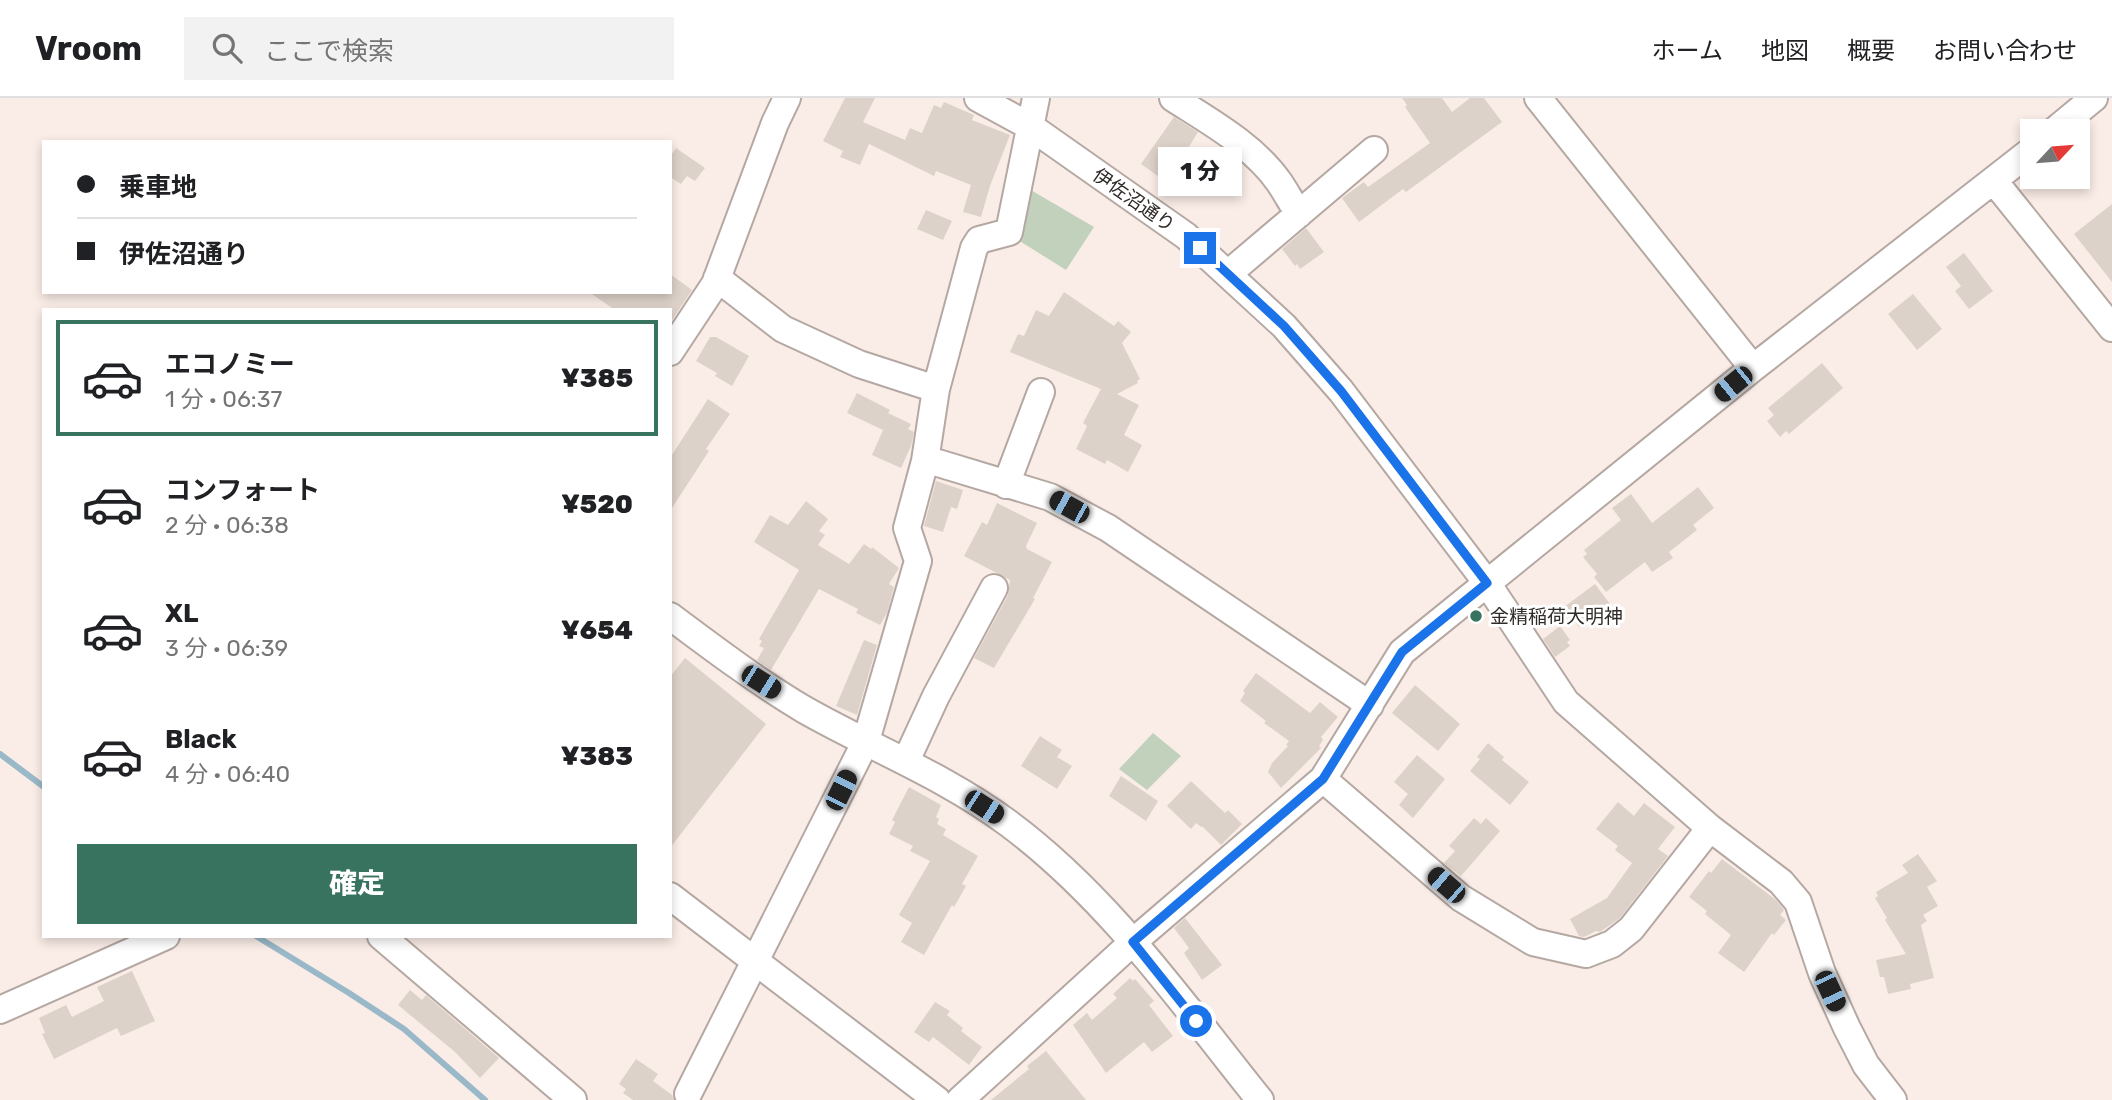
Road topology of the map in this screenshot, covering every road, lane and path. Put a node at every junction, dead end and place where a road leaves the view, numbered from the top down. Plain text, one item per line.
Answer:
1 (787, 98) edge
2 (978, 98) edge
3 (1037, 98) edge
4 (1173, 98) edge
5 (1538, 98) edge
6 (2094, 98) edge
7 (2069, 119) edge
8 (1031, 127) junction
9 (1374, 150) dead end
10 (2020, 160) edge
11 (1994, 181) junction
12 (1299, 215) junction
13 (1228, 273) junction
14 (717, 278) junction
15 (2112, 328) edge
16 (672, 349) edge
17 (1753, 368) junction
18 (936, 389) junction
19 (1041, 392) dead end
20 (925, 461) junction
21 (1006, 485) junction
22 (1487, 583) junction
23 (994, 588) dead end
24 (672, 617) edge
25 (1370, 705) junction
26 (866, 741) junction
27 (906, 761) junction
28 (1323, 779) junction
29 (1710, 828) junction
30 (672, 899) edge
31 (162, 938) edge
32 (383, 938) edge
33 (1133, 942) junction
34 (755, 962) junction
35 (0, 1010) edge
36 (688, 1094) dead end
37 (573, 1100) edge
38 (937, 1100) edge
39 (961, 1100) edge
40 (1260, 1100) edge
41 (1893, 1100) edge

1 - 14 street
2 - 8 street, 伊佐沼通り
3 - 8 street
4 - 12 street
5 - 17 street
6 - 7 street
8 - 13 street, 伊佐沼通り
8 - 18 street
9 - 12 street
10 - 11 street
11 - 15 street
11 - 17 street
12 - 13 street
13 - 22 street, 伊佐沼通り
14 - 16 street
14 - 18 street
17 - 22 street
18 - 20 street
19 - 21 street
20 - 21 street
20 - 26 street
21 - 25 street
22 - 25 street
22 - 29 street, 伊佐沼通り
23 - 27 street
24 - 26 street
25 - 28 street
26 - 27 street
26 - 34 street
27 - 33 street
28 - 29 street
28 - 33 street
29 - 41 street, 伊佐沼通り
30 - 34 street
31 - 35 street
32 - 37 street
33 - 39 street
33 - 40 street
34 - 36 street
34 - 38 street

